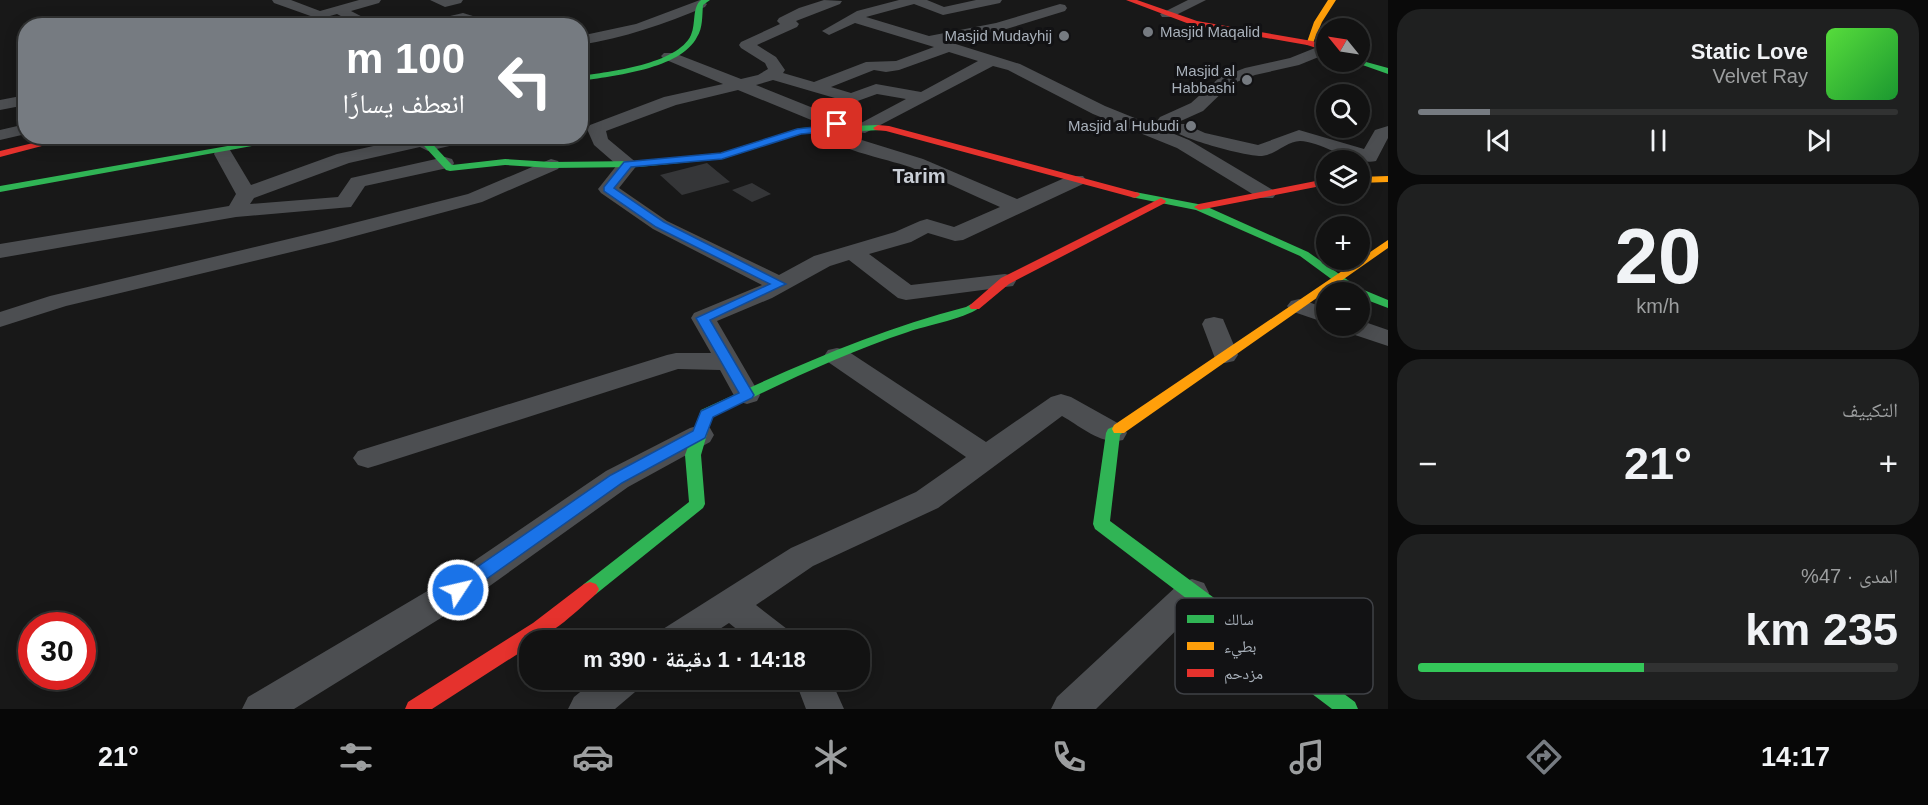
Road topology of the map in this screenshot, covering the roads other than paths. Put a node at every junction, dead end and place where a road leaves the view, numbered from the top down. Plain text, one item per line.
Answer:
1 (279, 0) edge
2 (374, 0) edge
3 (437, 0) edge
4 (456, 0) edge
5 (915, 0) edge
6 (996, 0) edge
7 (1130, 0) edge
8 (1199, 0) edge
9 (1332, 0) edge
10 (834, 1) edge
11 (703, 2) edge
12 (1060, 8) dead end
13 (338, 10) junction
14 (1167, 14) junction
15 (858, 16) junction
16 (356, 18) edge
17 (1321, 18) edge
18 (829, 31) dead end
19 (588, 38) edge
20 (928, 41) junction
21 (1316, 46) edge
22 (949, 47) junction
23 (1316, 49) edge
24 (669, 56) junction
25 (992, 60) junction
26 (1370, 66) edge
27 (1388, 71) edge
28 (770, 74) junction
29 (588, 78) edge
30 (743, 85) junction
31 (816, 87) junction
32 (923, 97) junction
33 (18, 101) edge
34 (0, 105) edge
35 (18, 116) edge
36 (0, 120) edge
37 (588, 126) edge
38 (865, 128) junction
39 (824, 129) junction
40 (18, 131) edge
41 (1388, 131) edge
42 (0, 135) edge
43 (42, 144) edge
44 (267, 144) edge
45 (410, 144) edge
46 (427, 144) edge
47 (392, 148) junction
48 (0, 154) edge
49 (223, 154) junction
50 (445, 163) junction
51 (628, 164) junction
52 (550, 165) junction
53 (405, 171) junction
54 (1388, 178) edge
55 (1370, 179) edge
56 (1076, 180) junction
57 (1316, 184) edge
58 (0, 189) edge
59 (1266, 194) junction
60 (1161, 201) junction
61 (241, 203) junction
62 (1017, 207) junction
63 (1199, 207) junction
64 (1388, 243) edge
65 (0, 251) edge
66 (853, 252) junction
67 (1005, 280) junction
68 (1340, 280) junction
69 (780, 284) junction
70 (58, 301) junction
71 (1388, 304) edge
72 (1299, 306) junction
73 (1316, 312) edge
74 (0, 320) edge
75 (1214, 324) dead end
76 (1370, 332) edge
77 (0, 335) edge
78 (1388, 338) edge
79 (1225, 355) junction
80 (837, 356) junction
81 (728, 362) junction
82 (747, 395) junction
83 (1113, 433) junction
84 (700, 435) junction
85 (987, 457) junction
86 (368, 458) dead end
87 (1192, 593) junction
88 (1187, 598) edge
89 (1199, 598) edge
90 (731, 604) junction
91 (1175, 609) edge
92 (691, 630) edge
93 (763, 630) edge
94 (610, 690) edge
95 (817, 690) edge
96 (1328, 694) edge
97 (261, 709) edge
98 (415, 709) edge
99 (587, 709) edge
100 (825, 709) edge
101 (1070, 709) edge
102 (1348, 709) edge

1 - 13 street
2 - 13 street
3 - 4 street
5 - 6 street
5 - 15 street
7 - 14 street
8 - 14 street
9 - 17 street
10 - 15 street
10 - 28 street
11 - 19 street
11 - 24 street
12 - 20 street
13 - 16 street
14 - 21 street
15 - 18 street
15 - 20 street
20 - 22 street
22 - 25 street
22 - 31 street
23 - 41 street
24 - 29 street
24 - 30 street
25 - 32 street
25 - 59 street
26 - 27 street
28 - 30 street
28 - 31 street
30 - 37 street
30 - 39 street
31 - 32 street
32 - 38 street
33 - 34 street
35 - 36 street
37 - 51 street
38 - 39 street
38 - 56 street
39 - 51 street
39 - 62 street
40 - 42 street
43 - 48 street
44 - 49 street
45 - 47 street
46 - 50 street
47 - 53 street
47 - 61 street
49 - 58 street
49 - 61 street
50 - 52 street
50 - 53 street
51 - 52 street
51 - 69 street
52 - 70 street
53 - 61 street
54 - 55 street
56 - 60 street
56 - 62 street
57 - 59 street
59 - 63 street
60 - 63 street
60 - 67 street
61 - 65 street
62 - 66 street
63 - 68 street
64 - 68 street
66 - 67 street
66 - 69 street
67 - 80 street
68 - 71 street
68 - 72 street
69 - 81 street
70 - 74 street
70 - 77 street
72 - 73 street
72 - 79 street
75 - 79 street
76 - 78 street
79 - 83 street
80 - 82 street
80 - 85 street
81 - 82 street
81 - 86 street
82 - 84 street
83 - 85 street
83 - 87 street
84 - 97 street
84 - 98 street
85 - 90 street
87 - 88 street
87 - 89 street
90 - 92 street
90 - 93 street
91 - 101 street
94 - 99 street
95 - 100 street
96 - 102 street

